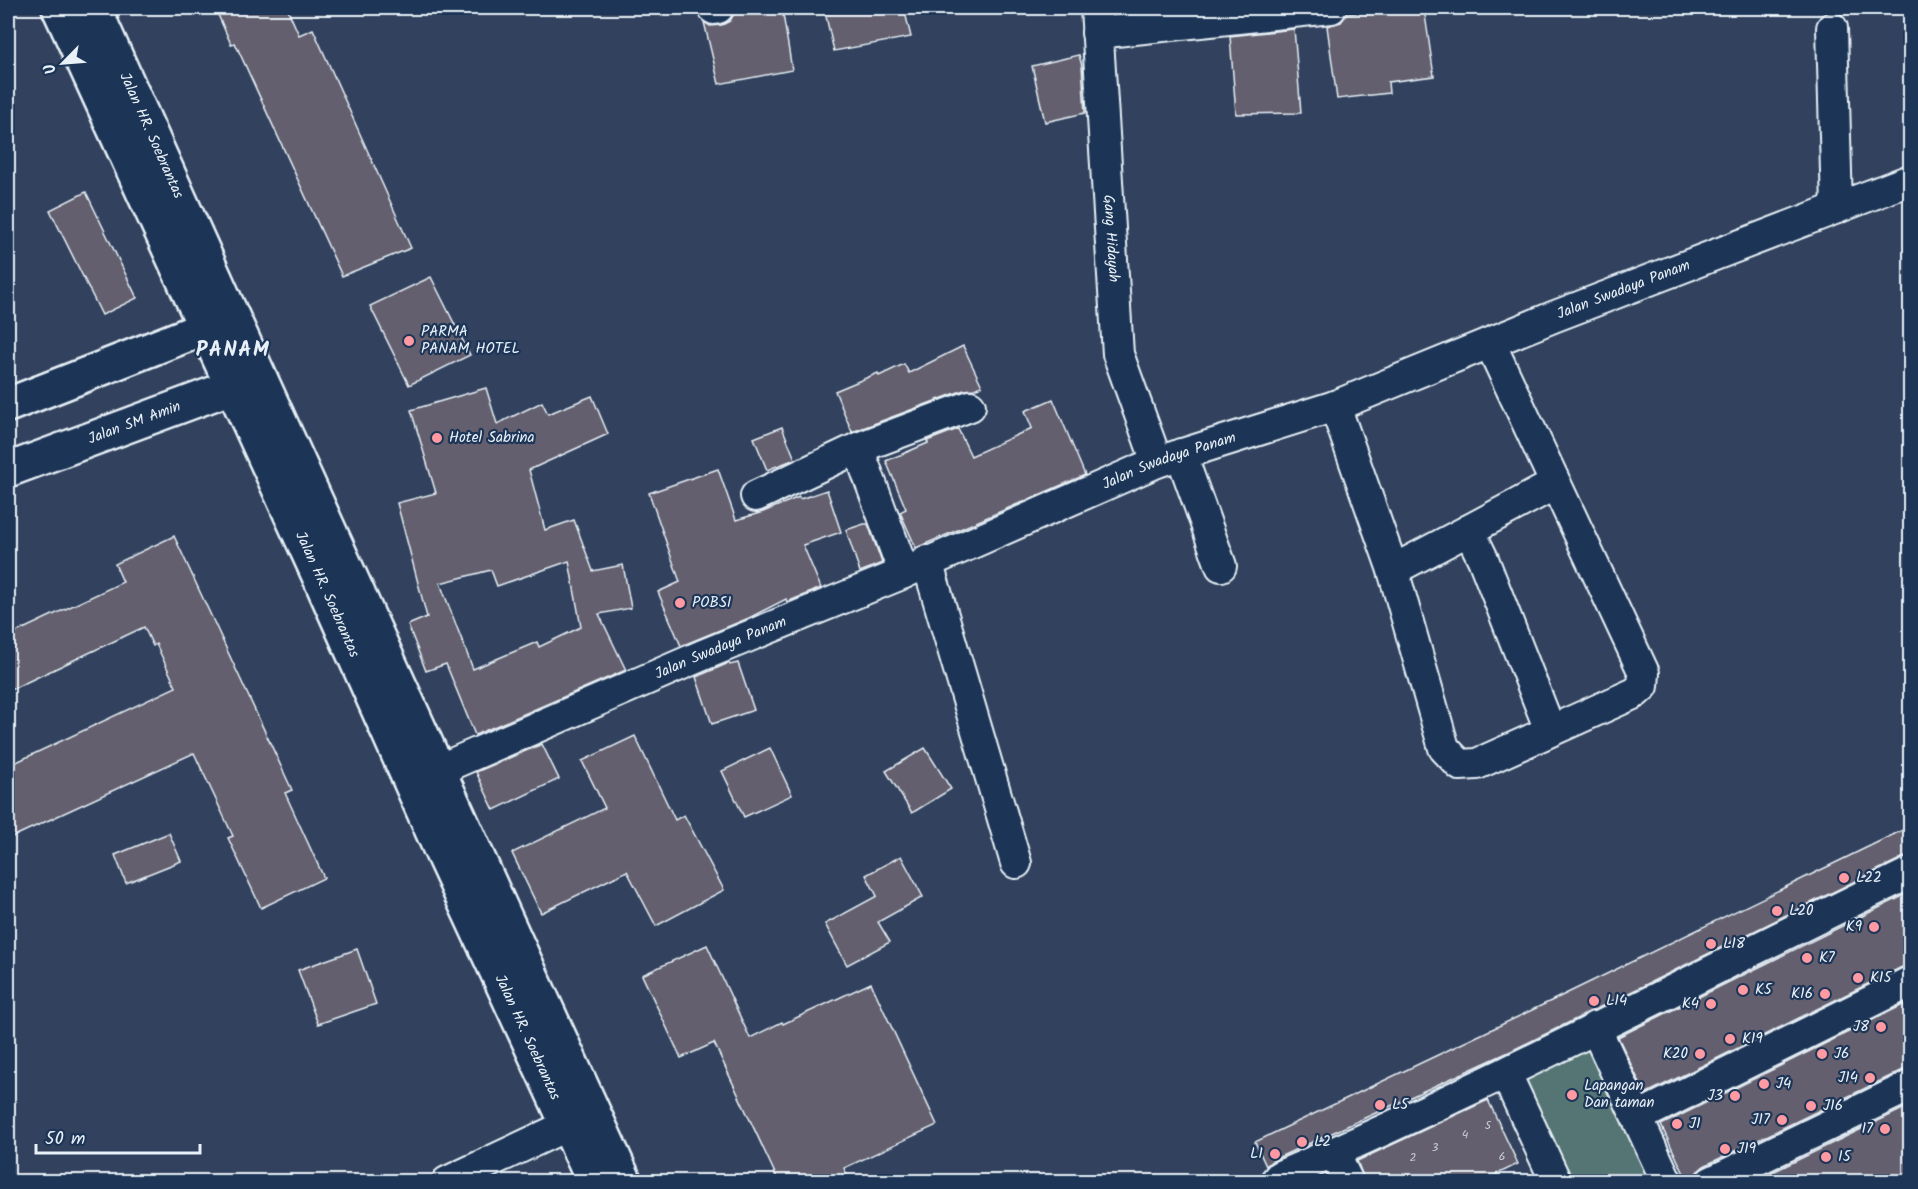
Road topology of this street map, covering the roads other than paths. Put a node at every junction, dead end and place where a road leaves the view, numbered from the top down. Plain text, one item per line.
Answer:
1 (58, 8) edge
2 (94, 8) edge
3 (1331, 8) edge
4 (1096, 20) edge
5 (1832, 28) dead end
6 (1911, 180) edge
7 (1838, 208) junction
8 (219, 322) junction
9 (1490, 343) junction
10 (247, 382) junction
11 (8, 405) edge
12 (970, 406) dead end
13 (1335, 406) junction
14 (858, 448) junction
15 (1169, 458) junction
16 (8, 470) edge
17 (1555, 484) junction
18 (756, 496) dead end
19 (1469, 530) junction
20 (1221, 566) dead end
21 (915, 567) junction
22 (1393, 570) junction
23 (1550, 730) junction
24 (438, 770) junction
25 (1016, 863) dead end
26 (1911, 873) edge
27 (1911, 982) edge
28 (1595, 1027) junction
29 (1506, 1074) junction
30 (1911, 1086) edge
31 (1638, 1117) junction
32 (568, 1125) junction
33 (1334, 1153) junction
34 (1552, 1180) edge
35 (447, 1182) edge
36 (594, 1182) edge
37 (625, 1182) edge
38 (1275, 1182) edge
39 (1348, 1182) edge
40 (1667, 1182) edge
41 (1711, 1182) edge

1 - 8 main road, Jalan HR. Soebrantas
2 - 8 main road, Jalan HR. Soebrantas
3 - 4 street
4 - 15 street, Gang Hidayah
5 - 7 street
6 - 7 street, Jalan Swadaya Panam
7 - 9 street, Jalan Swadaya Panam
8 - 10 main road, Jalan HR. Soebrantas
8 - 11 main road
9 - 13 street, Jalan Swadaya Panam
9 - 17 street
10 - 16 main road, Jalan SM Amin
10 - 24 main road, Jalan HR. Soebrantas
10 - 32 main road, Jalan HR. Soebrantas
12 - 14 street
13 - 15 street, Jalan Swadaya Panam
13 - 22 street
14 - 18 street
14 - 21 street
15 - 20 street, Gang Hidayah
15 - 21 street, Jalan Swadaya Panam
17 - 19 street
17 - 23 street
19 - 22 street
19 - 23 street
21 - 24 street, Jalan Swadaya Panam
21 - 25 street
22 - 23 street
24 - 37 main road, Jalan HR. Soebrantas
26 - 28 street
27 - 31 street
28 - 29 street
28 - 31 street
29 - 33 street
29 - 34 street
30 - 41 street
31 - 40 street
32 - 35 street
32 - 36 main road, Jalan HR. Soebrantas
33 - 38 street
33 - 39 street

